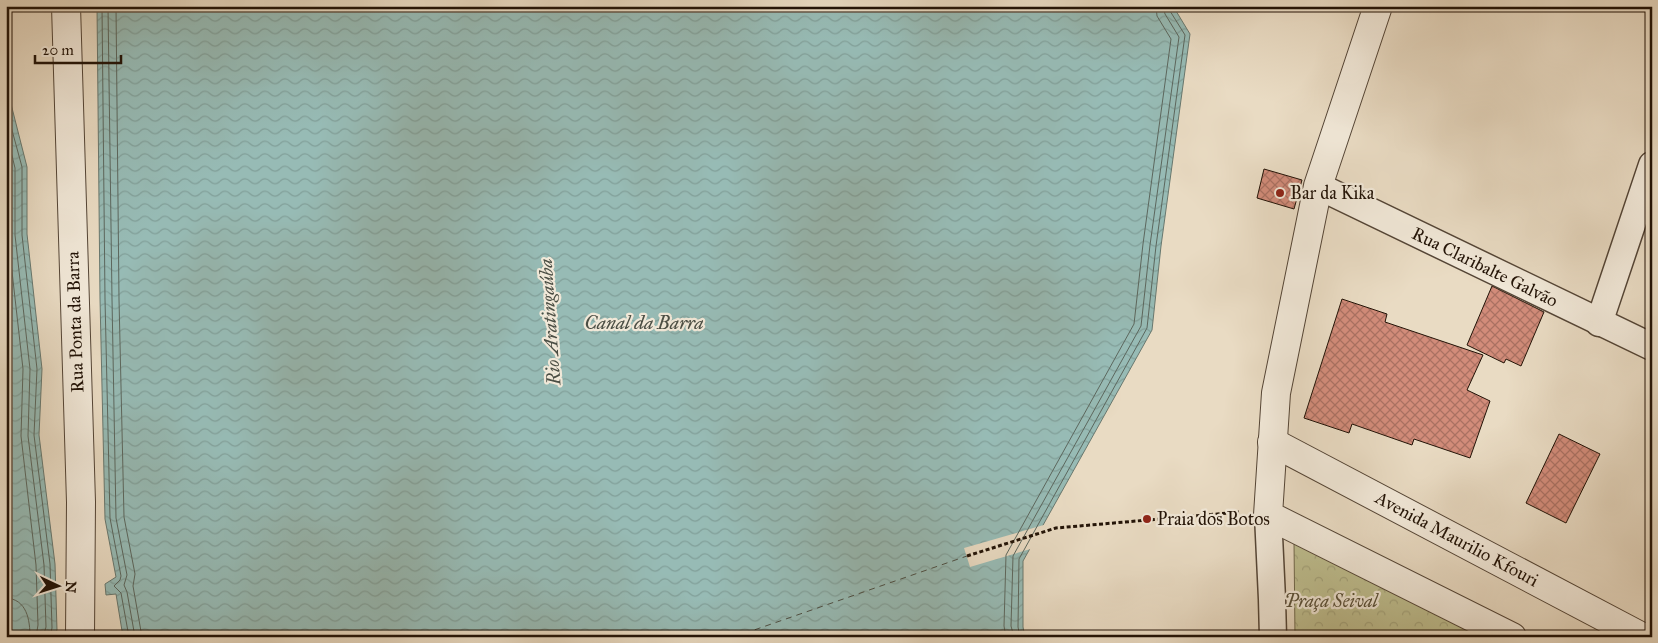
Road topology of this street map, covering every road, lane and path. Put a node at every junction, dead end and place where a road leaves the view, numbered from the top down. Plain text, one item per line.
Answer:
1 (66, 6) edge
2 (1378, 6) edge
3 (1652, 164) edge
4 (1318, 186) junction
5 (1599, 323) junction
6 (1652, 348) edge
7 (1272, 442) junction
8 (1268, 515) junction
9 (967, 556) dead end
10 (80, 637) edge
11 (1273, 637) edge
12 (1512, 637) edge
13 (1642, 637) edge

1 - 10 street, Rua Ponta da Barra
2 - 4 street
3 - 5 street
4 - 5 street, Rua Claribalte Galvão
4 - 7 street
5 - 6 street, Rua Claribalte Galvão
7 - 8 street
7 - 13 street, Avenida Maurilio Kfouri
8 - 9 path
8 - 11 street
8 - 12 street

